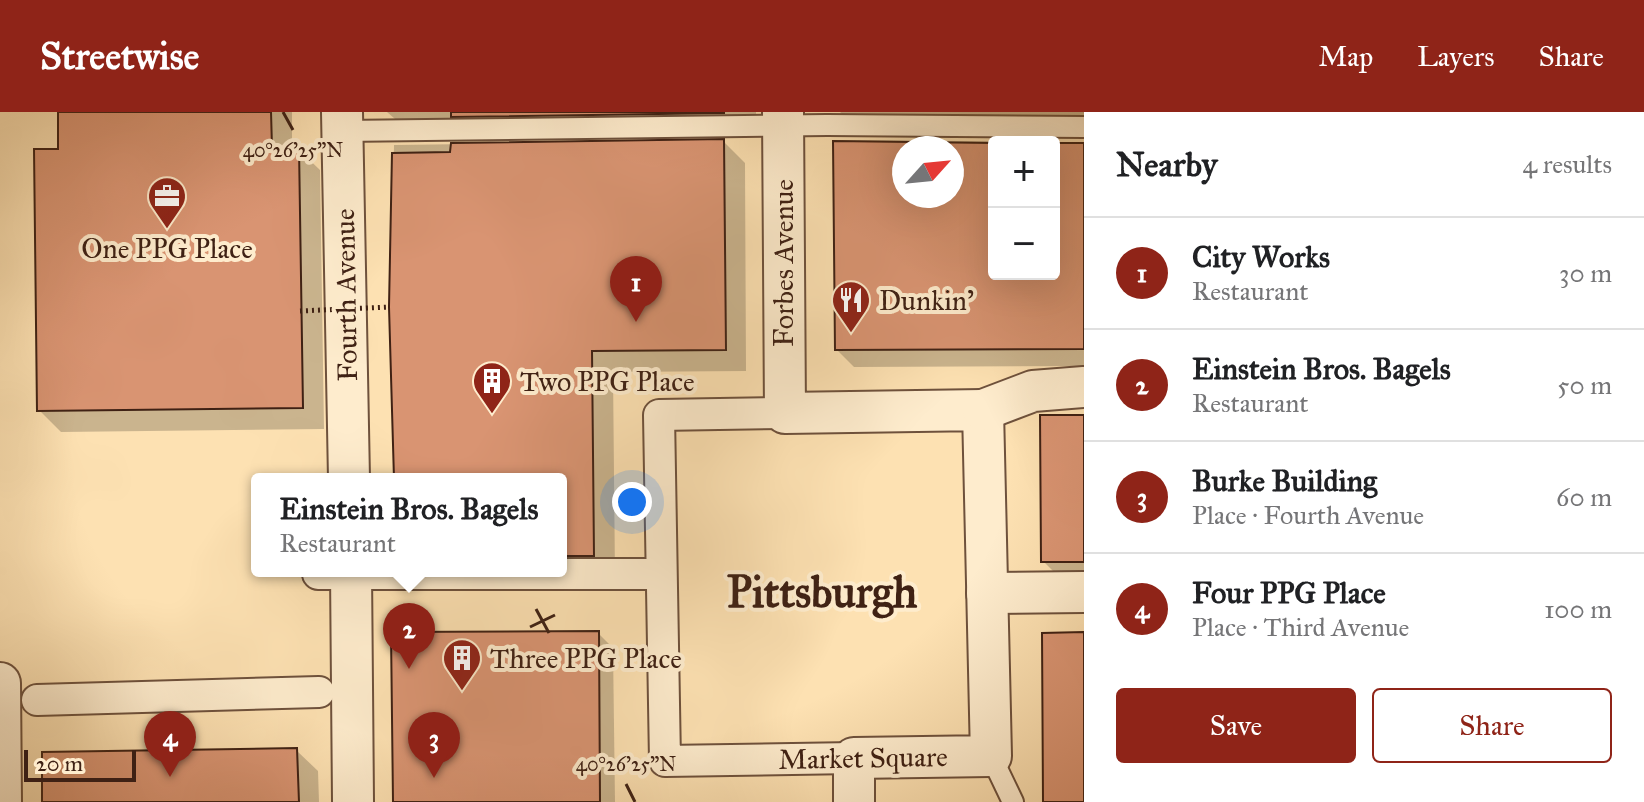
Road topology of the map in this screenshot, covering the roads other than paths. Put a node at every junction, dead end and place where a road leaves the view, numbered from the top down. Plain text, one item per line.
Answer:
1 (783, 120) edge
2 (342, 121) edge
3 (1084, 127) edge
4 (1084, 387) edge
5 (983, 410) junction
6 (785, 413) junction
7 (349, 473) edge
8 (567, 574) edge
9 (660, 574) junction
10 (340, 577) edge
11 (1084, 592) edge
12 (987, 593) junction
13 (0, 683) edge
14 (319, 692) dead end
15 (37, 700) dead end
16 (991, 756) junction
17 (854, 758) junction
18 (1, 802) edge
19 (353, 802) edge
20 (854, 802) edge
21 (1013, 802) edge

1 - 2 lane
1 - 3 lane
1 - 6 street, Forbes Avenue
2 - 7 street, Fourth Avenue
4 - 5 street, Market Square
5 - 6 street, Market Square
5 - 12 street
6 - 9 street, Market Square
8 - 9 street
9 - 17 street, Market Square
10 - 19 street
11 - 12 street
12 - 16 street
13 - 18 street
14 - 15 street
16 - 17 street, Market Square
16 - 21 lane
17 - 20 street

